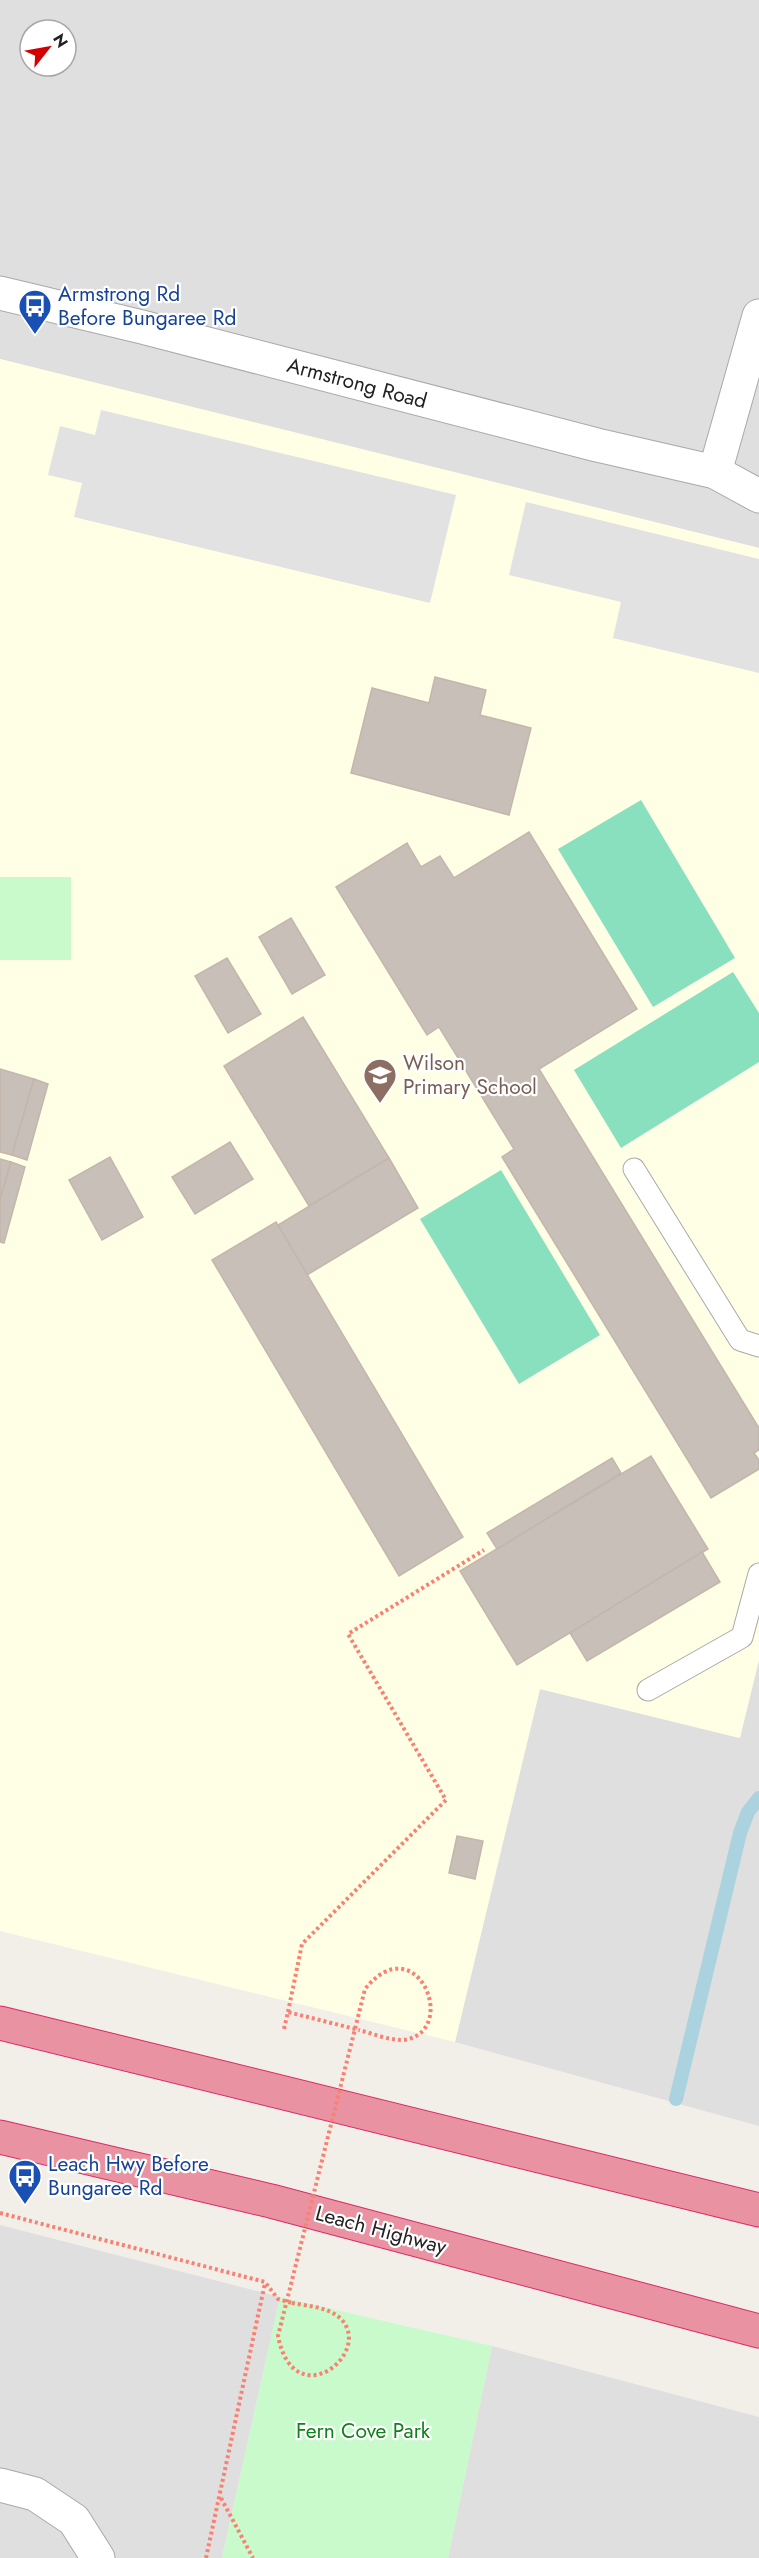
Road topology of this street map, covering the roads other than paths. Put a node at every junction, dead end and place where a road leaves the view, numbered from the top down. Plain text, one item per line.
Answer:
1 (0, 293) edge
2 (759, 316) edge
3 (759, 468) edge
4 (715, 472) junction
5 (759, 496) edge
6 (634, 1169) dead end
7 (759, 1346) edge
8 (759, 1574) edge
9 (648, 1690) dead end
10 (0, 2023) edge
11 (0, 2137) edge
12 (759, 2210) edge
13 (759, 2331) edge
14 (0, 2485) edge
15 (98, 2558) edge

1 - 4 street, Armstrong Road
2 - 4 street
3 - 4 street, Armstrong Road
4 - 5 street, Armstrong Road
6 - 7 lane
8 - 9 lane
10 - 12 highway
11 - 13 highway, Leach Highway
14 - 15 street

